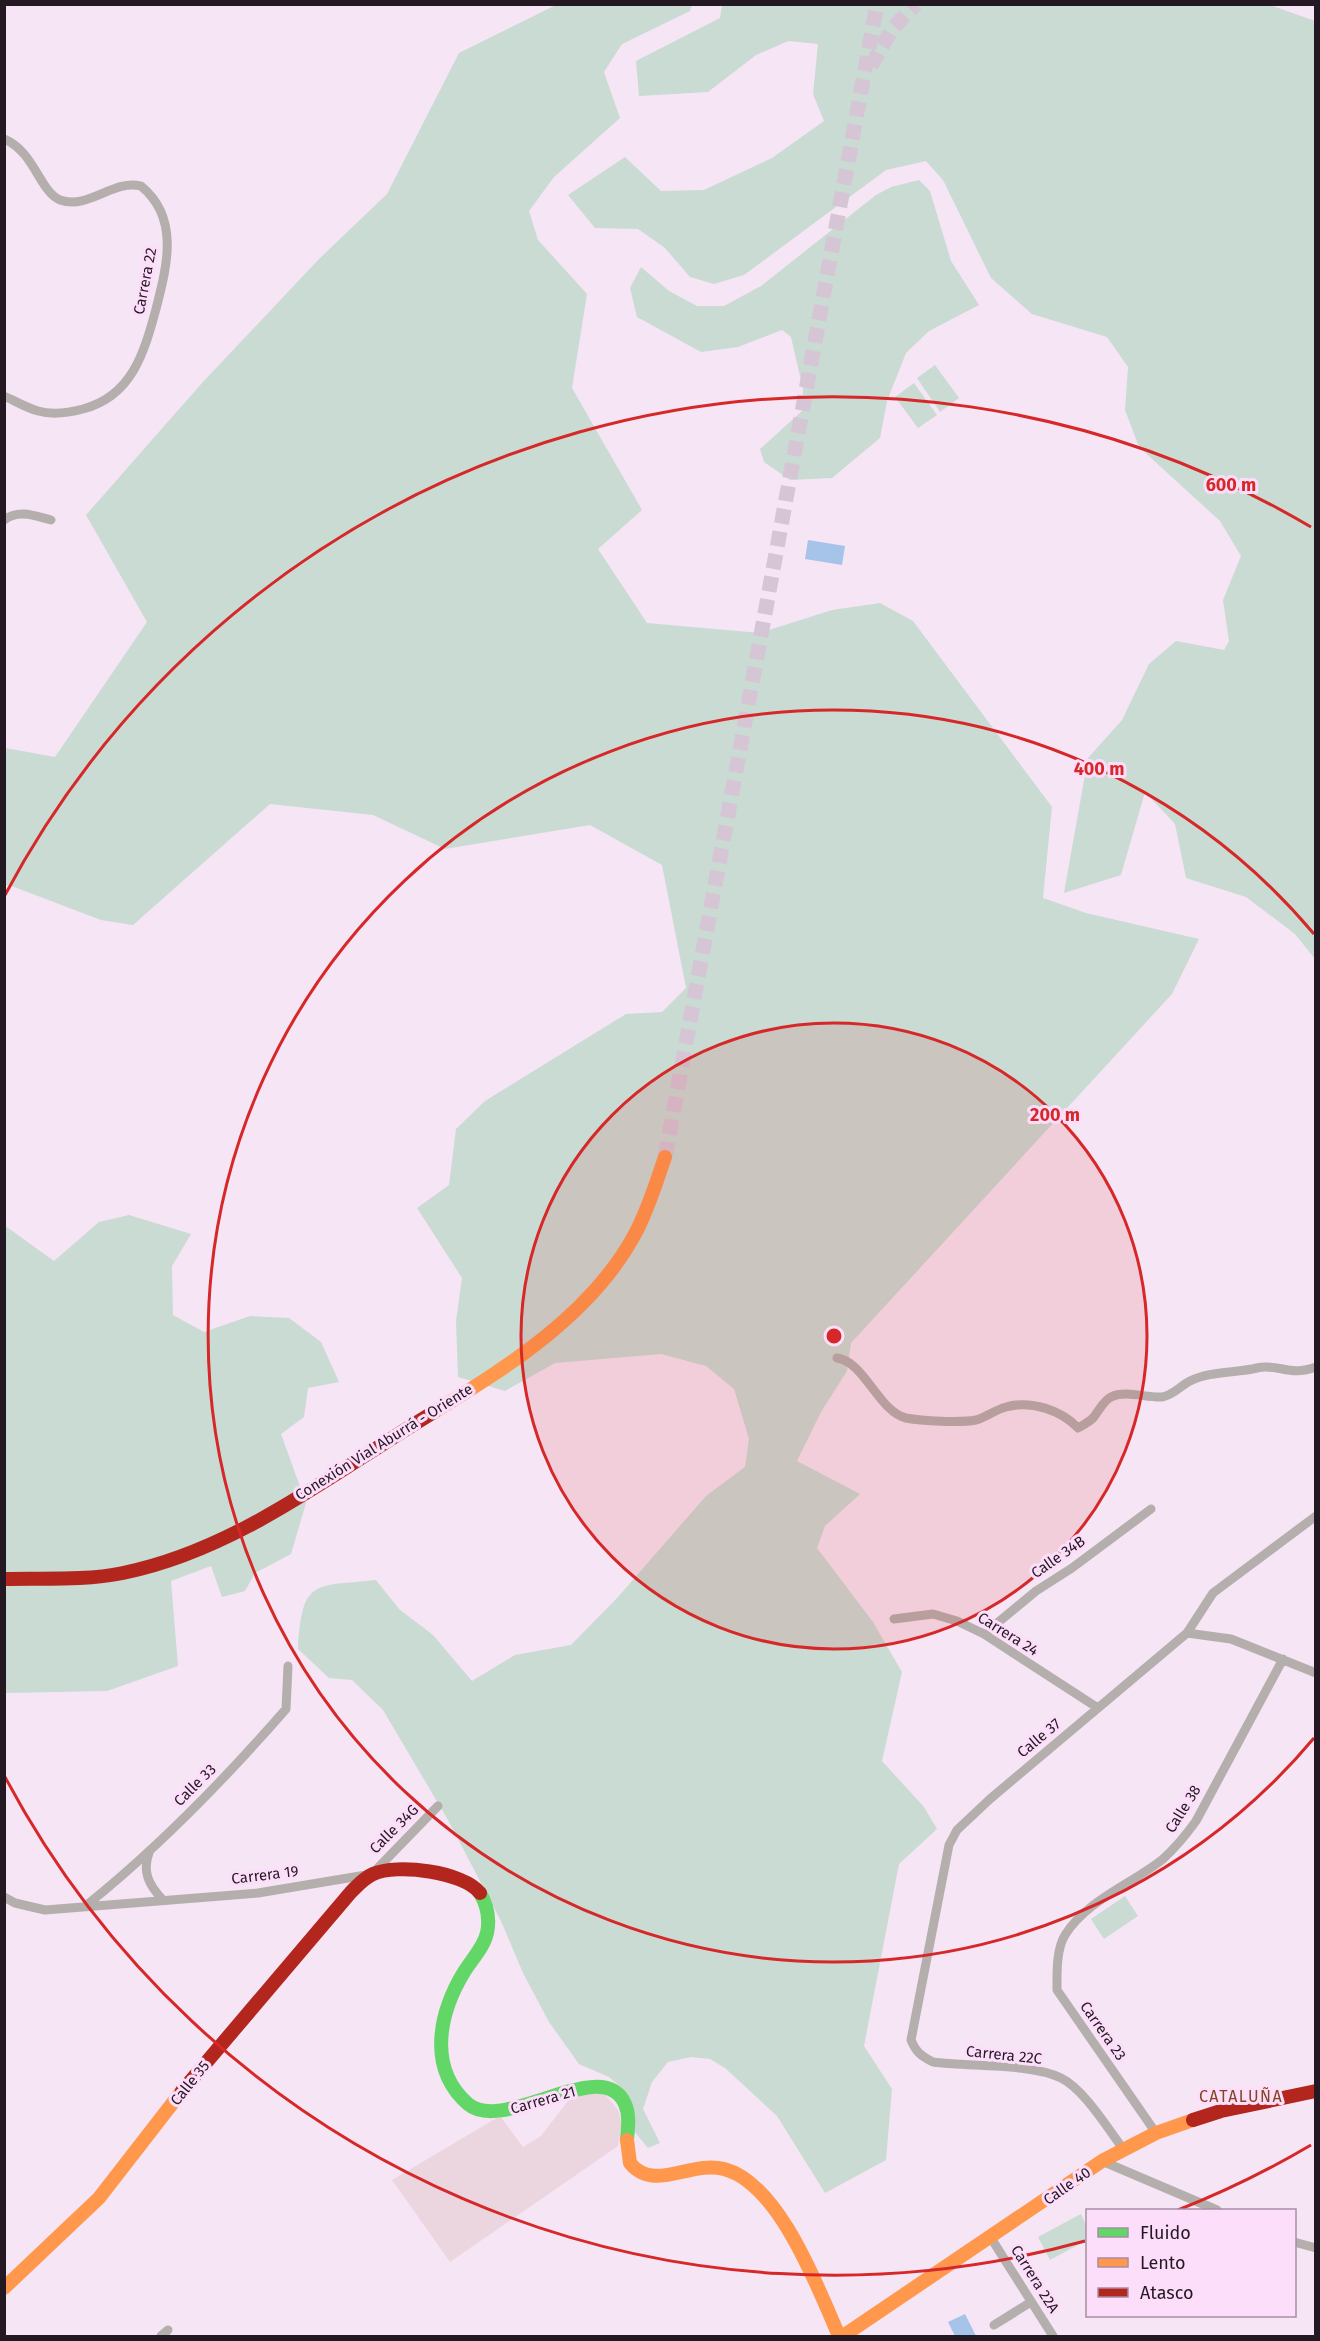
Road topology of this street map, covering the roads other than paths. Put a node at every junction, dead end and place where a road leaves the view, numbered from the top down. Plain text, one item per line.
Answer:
1 (4, 139) edge
2 (4, 396) edge
3 (4, 520) edge
4 (51, 520) dead end
5 (665, 1157) tunnel mouth
6 (837, 1358) dead end
7 (1316, 1367) edge
8 (1151, 1509) dead end
9 (1316, 1516) edge
10 (4, 1579) edge
11 (894, 1619) dead end
12 (984, 1634) junction
13 (1186, 1634) junction
14 (1283, 1659) junction
15 (288, 1666) dead end
16 (1316, 1673) edge
17 (1098, 1708) junction
18 (438, 1806) dead end
19 (152, 1848) junction
20 (372, 1874) junction
21 (4, 1897) edge
22 (162, 1899) junction
23 (87, 1905) junction
24 (1064, 1936) joint
25 (920, 2056) joint
26 (1316, 2091) edge
27 (1156, 2133) junction
28 (1124, 2150) junction
29 (1102, 2161) junction
30 (1212, 2209) edge
31 (991, 2238) junction
32 (1296, 2243) edge
33 (1316, 2248) edge
34 (4, 2288) edge
35 (1031, 2302) junction
36 (994, 2325) dead end
37 (841, 2337) edge
38 (1053, 2337) edge

1 - 2 street, Carrera 22
3 - 4 street
5 - 10 street, Conexión Vial Aburrá - Oriente
6 - 7 street
8 - 12 street, Calle 34B
9 - 13 street, Calle 37
11 - 12 street, Carrera 24
12 - 17 street, Carrera 24
13 - 14 street
13 - 17 street, Calle 37
14 - 16 street
14 - 24 street, Calle 38
15 - 19 street, Calle 33
17 - 25 street, Calle 37
18 - 20 street, Calle 34G
19 - 22 street
19 - 23 street, Calle 33
20 - 22 street, Carrera 19
20 - 34 street, Calle 35
20 - 37 street, Carrera 21
21 - 23 street, Carrera 19
22 - 23 street, Carrera 19
24 - 27 street, Carrera 23
25 - 28 street, Carrera 22C
26 - 27 street, Calle 40
27 - 28 street, Calle 40
28 - 29 street, Calle 40
29 - 30 street
29 - 31 street, Calle 40
31 - 35 street, Carrera 22A
31 - 37 street, Calle 40
32 - 33 street
35 - 36 street
35 - 38 street, Carrera 22A

